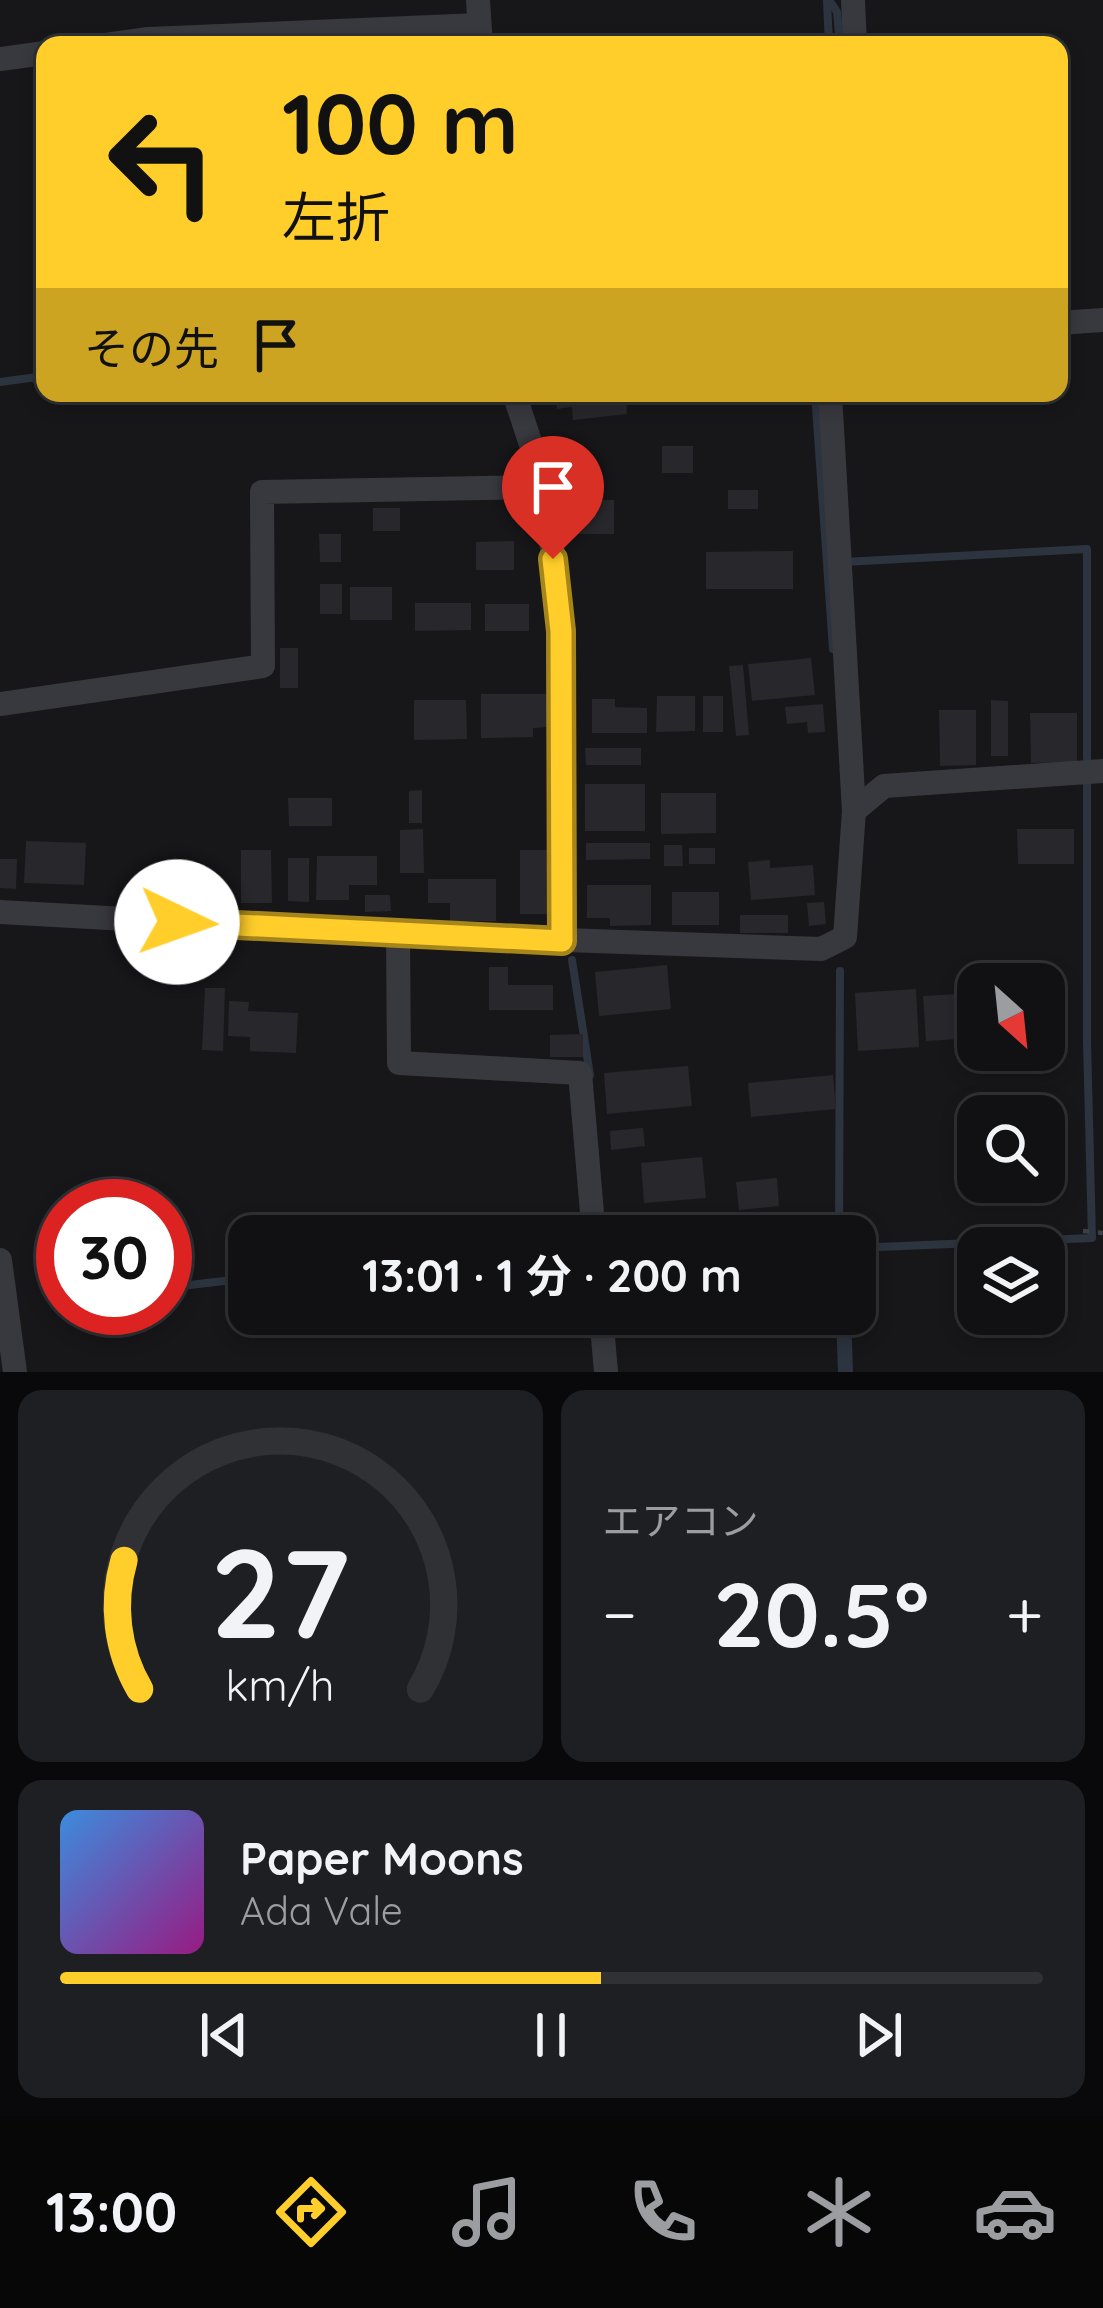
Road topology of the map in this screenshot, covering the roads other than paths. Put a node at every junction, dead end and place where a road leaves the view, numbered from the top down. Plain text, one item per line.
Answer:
1 (853, 0) edge
2 (479, 23) edge
3 (226, 36) edge
4 (855, 36) edge
5 (36, 54) edge
6 (0, 59) edge
7 (1103, 320) edge
8 (1068, 322) edge
9 (517, 402) edge
10 (831, 402) edge
11 (544, 488) junction
12 (0, 704) edge
13 (1103, 771) edge
14 (854, 811) junction
15 (0, 912) edge
16 (398, 934) junction
17 (562, 941) junction
18 (592, 1215) edge
19 (0, 1260) edge
20 (4, 1318) edge
21 (603, 1335) edge
22 (15, 1372) edge
23 (606, 1372) edge

1 - 4 street
2 - 3 street
5 - 6 street
7 - 8 street
9 - 11 street
10 - 14 street
11 - 12 street
11 - 17 street
13 - 14 street
14 - 17 street
15 - 16 street
16 - 17 street
16 - 18 street
19 - 20 street
20 - 22 street
21 - 23 street

